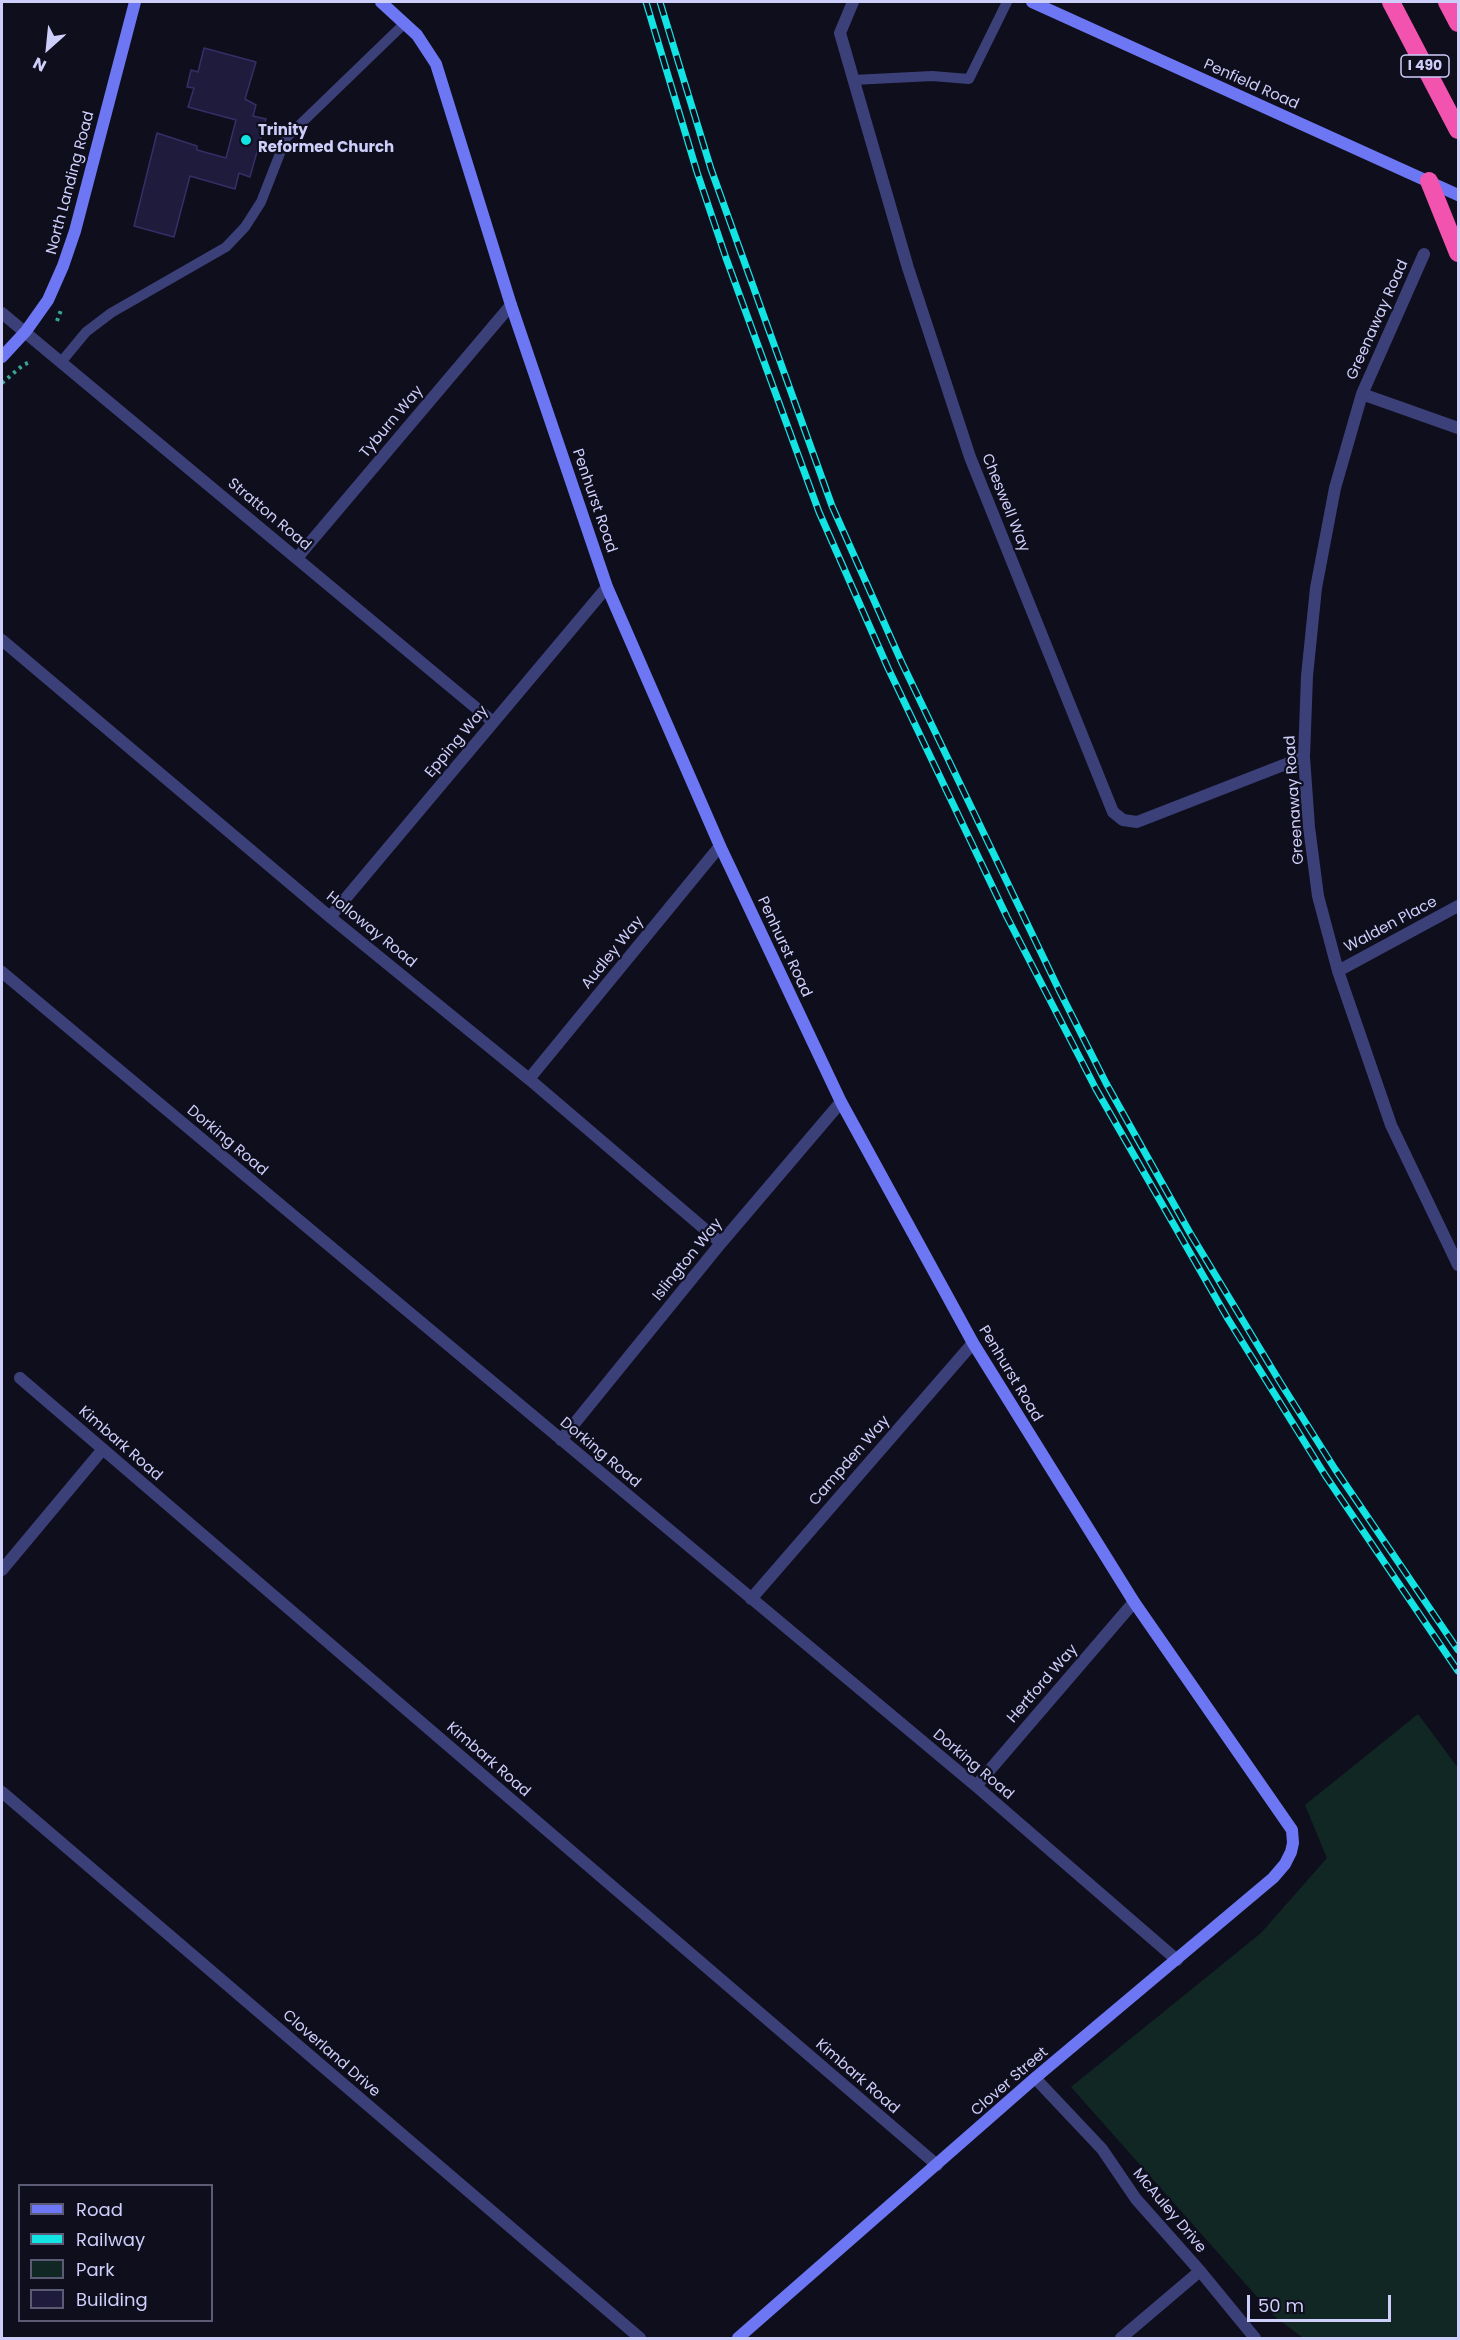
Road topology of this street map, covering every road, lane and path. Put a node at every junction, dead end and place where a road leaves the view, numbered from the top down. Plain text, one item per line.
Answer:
1 (135, 2) edge
2 (381, 2) edge
3 (853, 2) edge
4 (1007, 2) edge
5 (1032, 2) edge
6 (1390, 2) edge
7 (1447, 2) edge
8 (405, 23) junction
9 (1458, 23) edge
10 (853, 80) junction
11 (1458, 130) edge
12 (1435, 184) junction
13 (1458, 195) edge
14 (1458, 253) edge
15 (1424, 254) dead end
16 (511, 305) junction
17 (2, 313) edge
18 (26, 331) junction
19 (2, 357) edge
20 (62, 361) junction
21 (30, 362) dead end
22 (2, 383) edge
23 (1362, 394) junction
24 (1458, 428) edge
25 (297, 558) junction
26 (607, 587) junction
27 (2, 640) edge
28 (493, 722) junction
29 (1304, 757) junction
30 (720, 846) junction
31 (1458, 906) edge
32 (330, 916) junction
33 (1338, 971) junction
34 (2, 972) edge
35 (529, 1079) junction
36 (841, 1102) junction
37 (721, 1243) junction
38 (1458, 1265) edge
39 (972, 1343) junction
40 (20, 1378) dead end
41 (561, 1440) junction
42 (103, 1449) junction
43 (2, 1570) edge
44 (751, 1599) junction
45 (1134, 1602) junction
46 (976, 1786) junction
47 (2, 1792) edge
48 (1293, 1843) joint
49 (1177, 1960) junction
50 (1035, 2079) junction
51 (937, 2165) junction
52 (1200, 2271) junction
53 (640, 2338) edge
54 (738, 2338) edge
55 (1121, 2338) edge
56 (1255, 2338) edge

1 - 18 street, North Landing Road
2 - 8 street, Penhurst Road
3 - 10 street, Cheswell Way
4 - 10 lane
5 - 12 street, Penfield Road
6 - 11 highway, I 490
7 - 9 highway
8 - 16 street, Penhurst Road
8 - 20 lane
10 - 29 street, Cheswell Way
12 - 13 street, Penfield Road
12 - 14 highway
15 - 23 street, Greenaway Road
16 - 25 street, Tyburn Way
16 - 26 street, Penhurst Road
17 - 18 street, Stratton Road
18 - 19 street, North Landing Road
18 - 20 street, Stratton Road
20 - 25 street, Stratton Road
21 - 22 path
23 - 24 street
23 - 29 street, Greenaway Road
25 - 28 street, Stratton Road
26 - 28 street, Epping Way
26 - 30 street, Penhurst Road
27 - 32 street, Holloway Road
28 - 32 street, Epping Way
29 - 33 street, Greenaway Road
30 - 35 street, Audley Way
30 - 36 street, Penhurst Road
31 - 33 street, Walden Place
32 - 35 street, Holloway Road
33 - 38 street, Greenaway Road
34 - 41 street, Dorking Road
35 - 37 street, Holloway Road
36 - 37 street, Islington Way
36 - 39 street, Penhurst Road
37 - 41 street, Islington Way
39 - 44 street, Campden Way
39 - 45 street, Penhurst Road
40 - 42 street, Kimbark Road
41 - 44 street, Dorking Road
42 - 43 street
42 - 51 street, Kimbark Road
44 - 46 street, Dorking Road
45 - 46 street, Hertford Way
45 - 48 street, Penhurst Road
46 - 49 street, Dorking Road
47 - 53 street, Cloverland Drive
48 - 49 street, Clover Street
49 - 50 street, Clover Street
50 - 51 street, Clover Street
50 - 52 street, McAuley Drive
51 - 54 street, Clover Street
52 - 55 street
52 - 56 street, McAuley Drive

